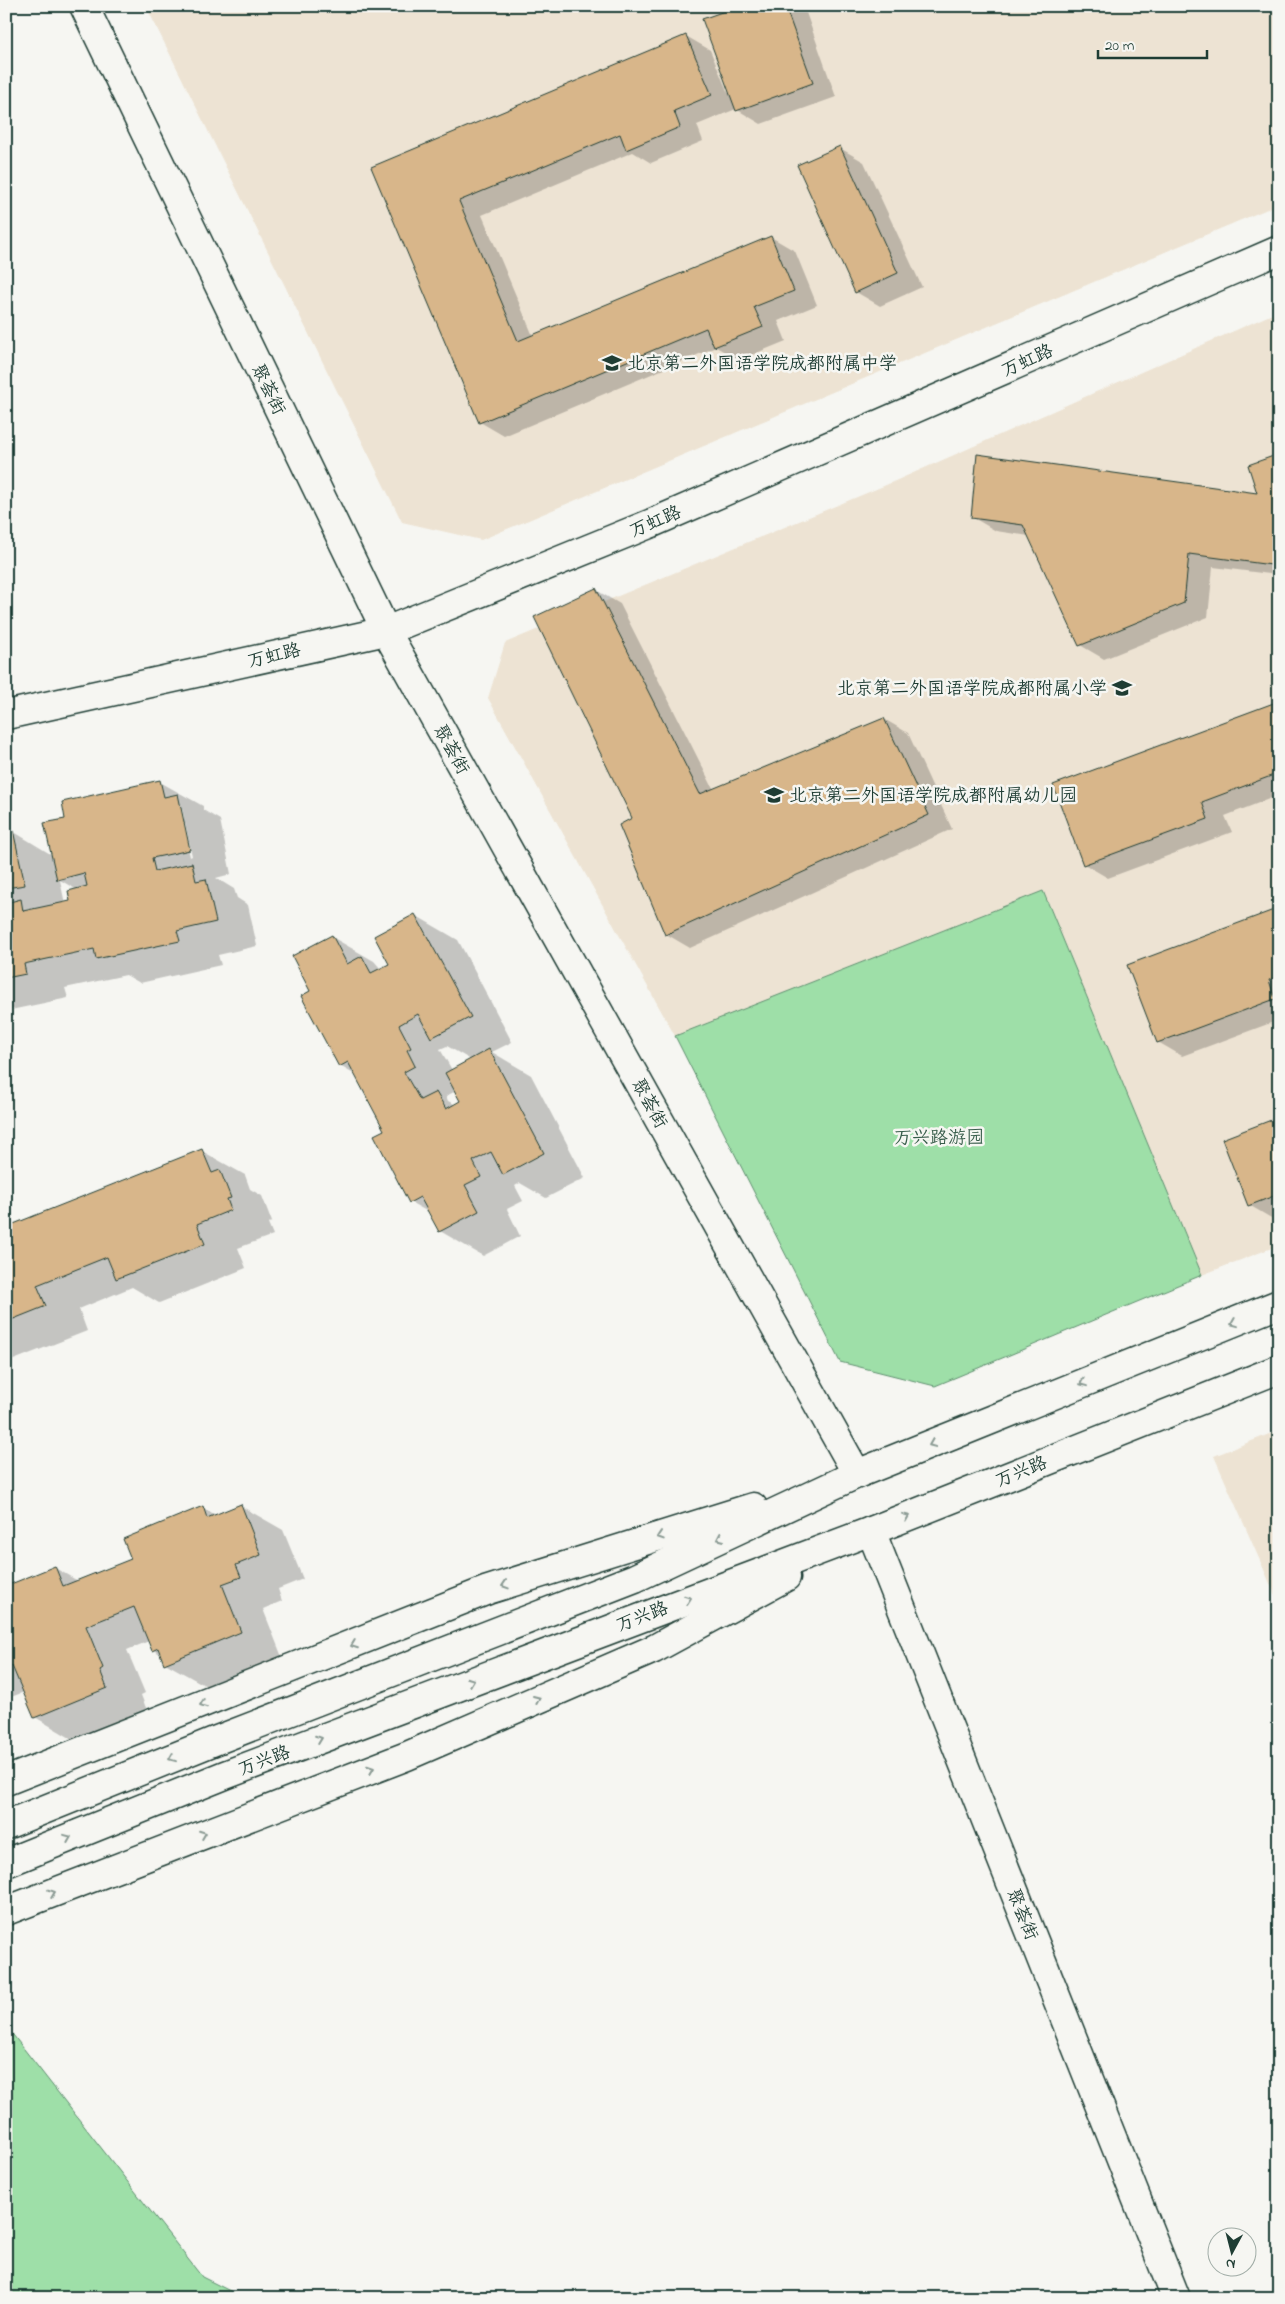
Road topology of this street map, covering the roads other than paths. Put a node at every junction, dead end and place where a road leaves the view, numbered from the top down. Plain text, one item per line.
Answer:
1 (84, 6) edge
2 (1279, 250) edge
3 (386, 630) junction
4 (6, 715) edge
5 (1279, 1304) edge
6 (1279, 1369) edge
7 (857, 1474) junction
8 (871, 1531) junction
9 (6, 1781) edge
10 (6, 1824) edge
11 (6, 1863) edge
12 (6, 1911) edge
13 (1176, 2298) edge

1 - 3 street, 聚荟街
2 - 3 street, 万虹路
3 - 4 street, 万虹路
3 - 7 street, 聚荟街
5 -> 7 street
8 -> 6 street, 万兴路
7 -> 9 street
7 -> 10 street
11 -> 8 street, 万兴路
12 -> 8 street
8 - 13 street, 聚荟街

